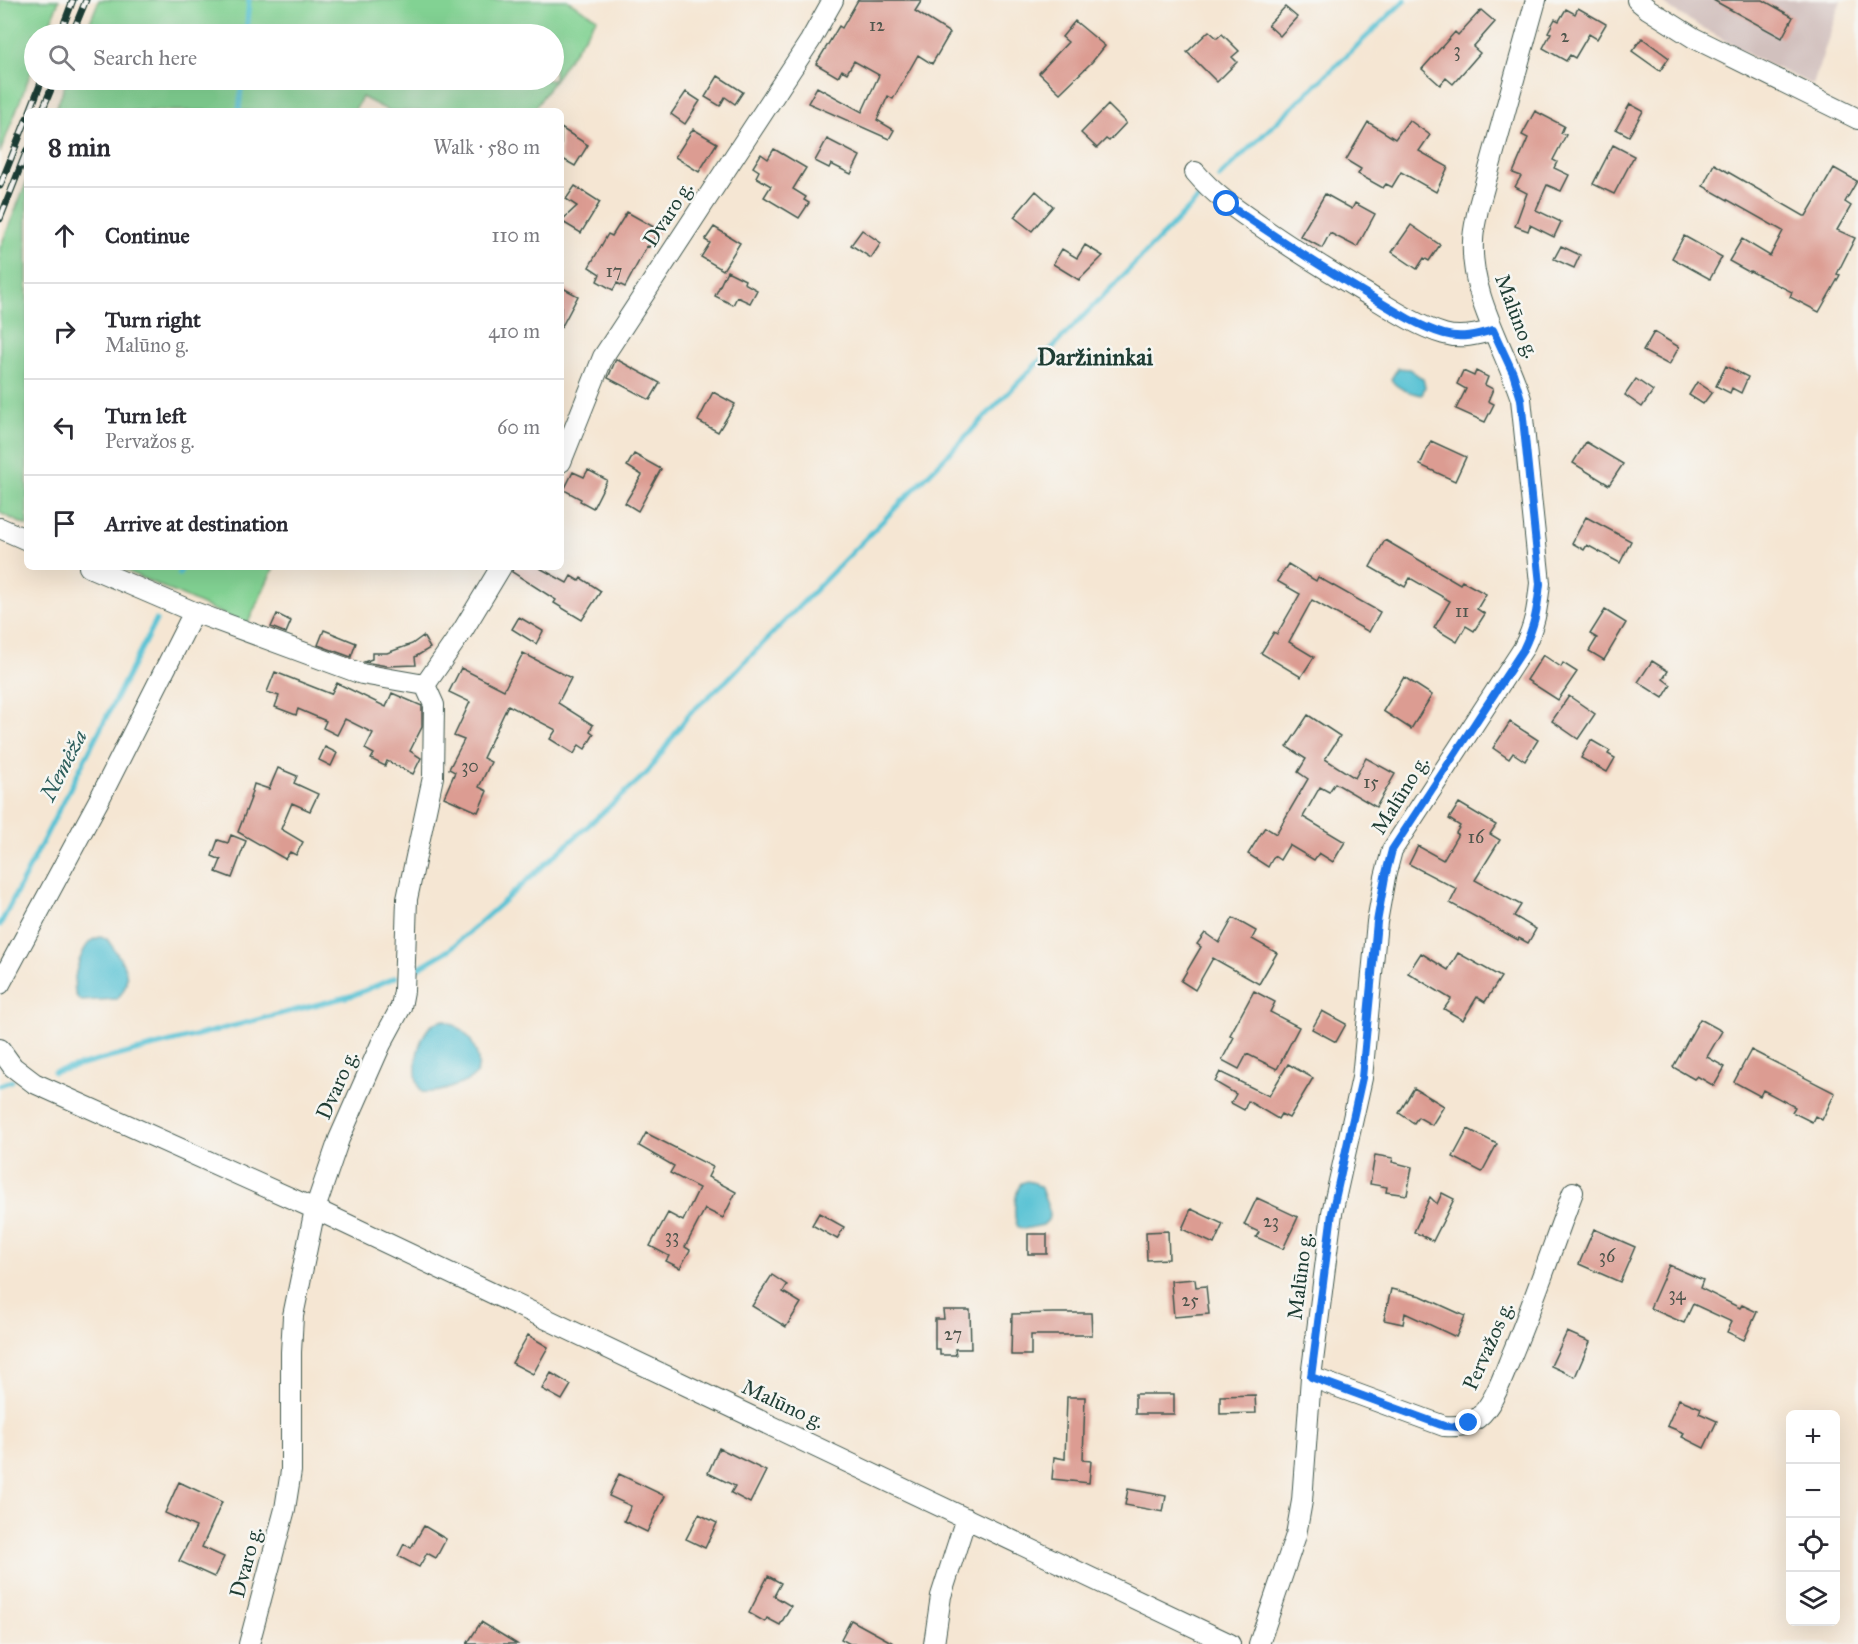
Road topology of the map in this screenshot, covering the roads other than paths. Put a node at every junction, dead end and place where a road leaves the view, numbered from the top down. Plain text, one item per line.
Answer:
1 (833, 0) edge
2 (1536, 0) edge
3 (1637, 0) edge
4 (1858, 119) edge
5 (1195, 172) dead end
6 (1493, 330) junction
7 (564, 454) edge
8 (0, 528) edge
9 (24, 539) edge
10 (96, 570) edge
11 (499, 570) edge
12 (194, 612) junction
13 (425, 686) junction
14 (0, 984) edge
15 (0, 1049) edge
16 (1572, 1192) dead end
17 (315, 1209) junction
18 (1311, 1377) junction
19 (966, 1518) junction
20 (249, 1644) edge
21 (934, 1644) edge
22 (1230, 1644) edge
23 (1259, 1644) edge

1 - 7 street, Dvaro g.
2 - 6 street, Malūno g.
3 - 4 street
5 - 6 street
6 - 18 street, Malūno g.
8 - 9 street
10 - 12 street
11 - 13 street
12 - 13 street
12 - 14 street
13 - 17 street, Dvaro g.
15 - 17 street, Malūno g.
16 - 18 street, Pervažos g.
17 - 19 street, Malūno g.
17 - 20 street, Dvaro g.
18 - 23 street, Malūno g.
19 - 21 street
19 - 22 street, Malūno g.

